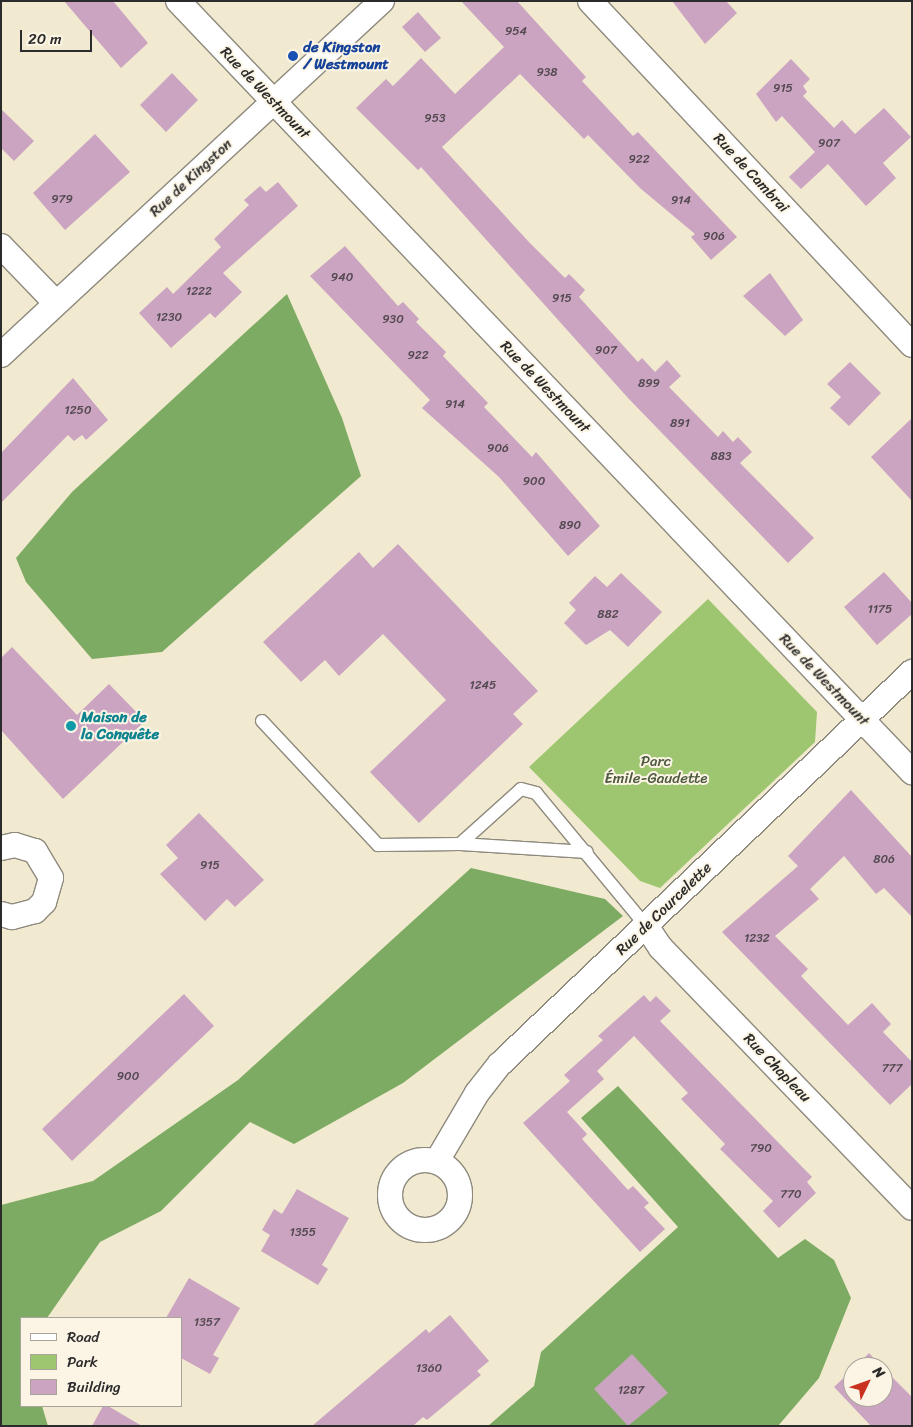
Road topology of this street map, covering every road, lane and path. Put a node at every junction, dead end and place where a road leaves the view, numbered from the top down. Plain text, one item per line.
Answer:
1 (178, 1) edge
2 (382, 1) edge
3 (590, 1) edge
4 (273, 102) junction
5 (1, 246) edge
6 (56, 303) junction
7 (912, 345) edge
8 (1, 355) edge
9 (912, 672) edge
10 (862, 720) junction
11 (262, 721) dead end
12 (912, 772) edge
13 (460, 844) junction
14 (2, 846) edge
15 (587, 852) junction
16 (1, 914) edge
17 (646, 926) junction
18 (437, 1161) dead end
19 (912, 1208) edge

1 - 4 street, Rue de Westmount
2 - 4 street, Rue de Kingston
3 - 7 street, Rue de Cambrai
4 - 6 street, Rue de Kingston
4 - 10 street, Rue de Westmount
5 - 6 street
6 - 8 street, Rue de Kingston
9 - 10 street, Rue de Courcelette
10 - 12 street, Rue de Westmount
10 - 17 street, Rue de Courcelette
11 - 13 lane
13 - 15 lane
13 - 15 lane
14 - 16 street
15 - 17 lane
17 - 18 street, Rue de Courcelette
17 - 19 street, Rue Chapleau

